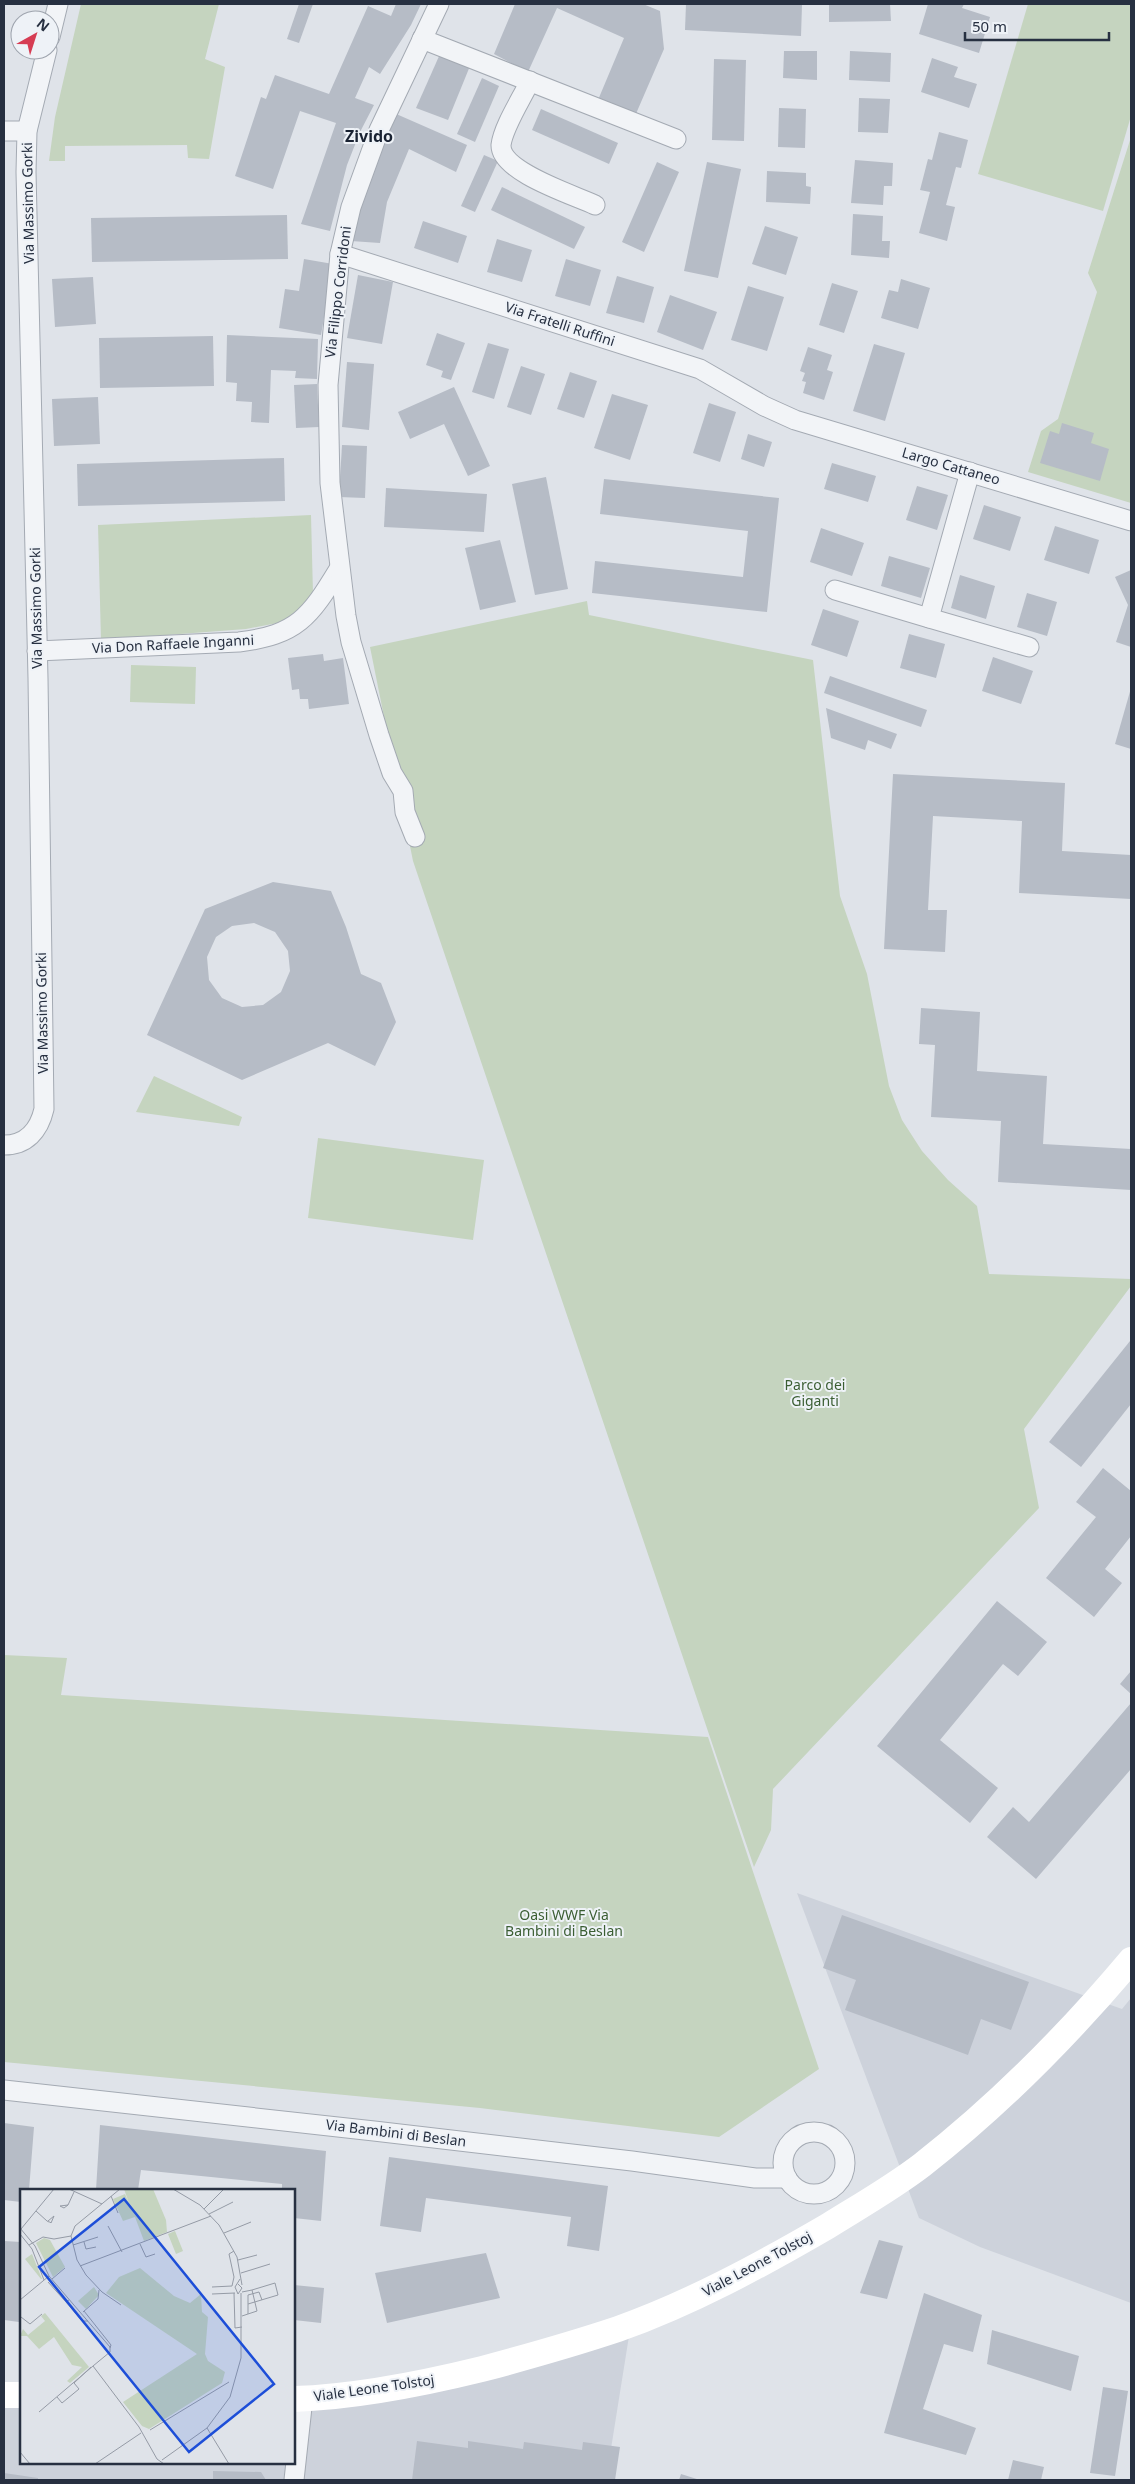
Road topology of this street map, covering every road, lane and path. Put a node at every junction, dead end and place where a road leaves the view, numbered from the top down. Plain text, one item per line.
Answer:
1 (439, 4) edge
2 (422, 38) junction
3 (45, 60) edge
4 (530, 81) junction
5 (4, 131) edge
6 (27, 131) junction
7 (676, 139) dead end
8 (595, 205) dead end
9 (340, 254) junction
10 (772, 410) joint
11 (970, 472) junction
12 (1131, 521) edge
13 (339, 569) junction
14 (835, 590) dead end
15 (929, 618) junction
16 (1029, 647) dead end
17 (37, 651) junction
18 (415, 837) dead end
19 (4, 1146) edge
20 (1131, 1960) edge
21 (4, 2090) edge
22 (787, 2178) dead end
23 (4, 2394) edge
24 (20, 2395) edge
25 (299, 2398) edge
26 (295, 2464) edge
27 (295, 2464) edge
28 (294, 2480) edge

1 - 2 street, Via Filippo Corridoni
2 - 4 street
2 - 9 street, Via Filippo Corridoni
3 - 6 street, Via Massimo Gorki
4 - 7 street
4 - 8 street
5 - 6 street
6 - 17 street, Via Massimo Gorki
9 - 10 street, Via Fratelli Ruffini
9 - 13 street, Via Filippo Corridoni
10 - 11 street, Largo Cattaneo
11 - 12 street, Largo Cattaneo
11 - 15 street
13 - 17 street, Via Don Raffaele Inganni
13 - 18 street, Via Filippo Corridoni
14 - 15 street
15 - 16 street
17 - 19 street, Via Massimo Gorki
20 - 25 street, Viale Leone Tolstoj
21 - 22 street, Via Bambini di Beslan
23 - 24 street
25 - 27 street
26 - 28 street

